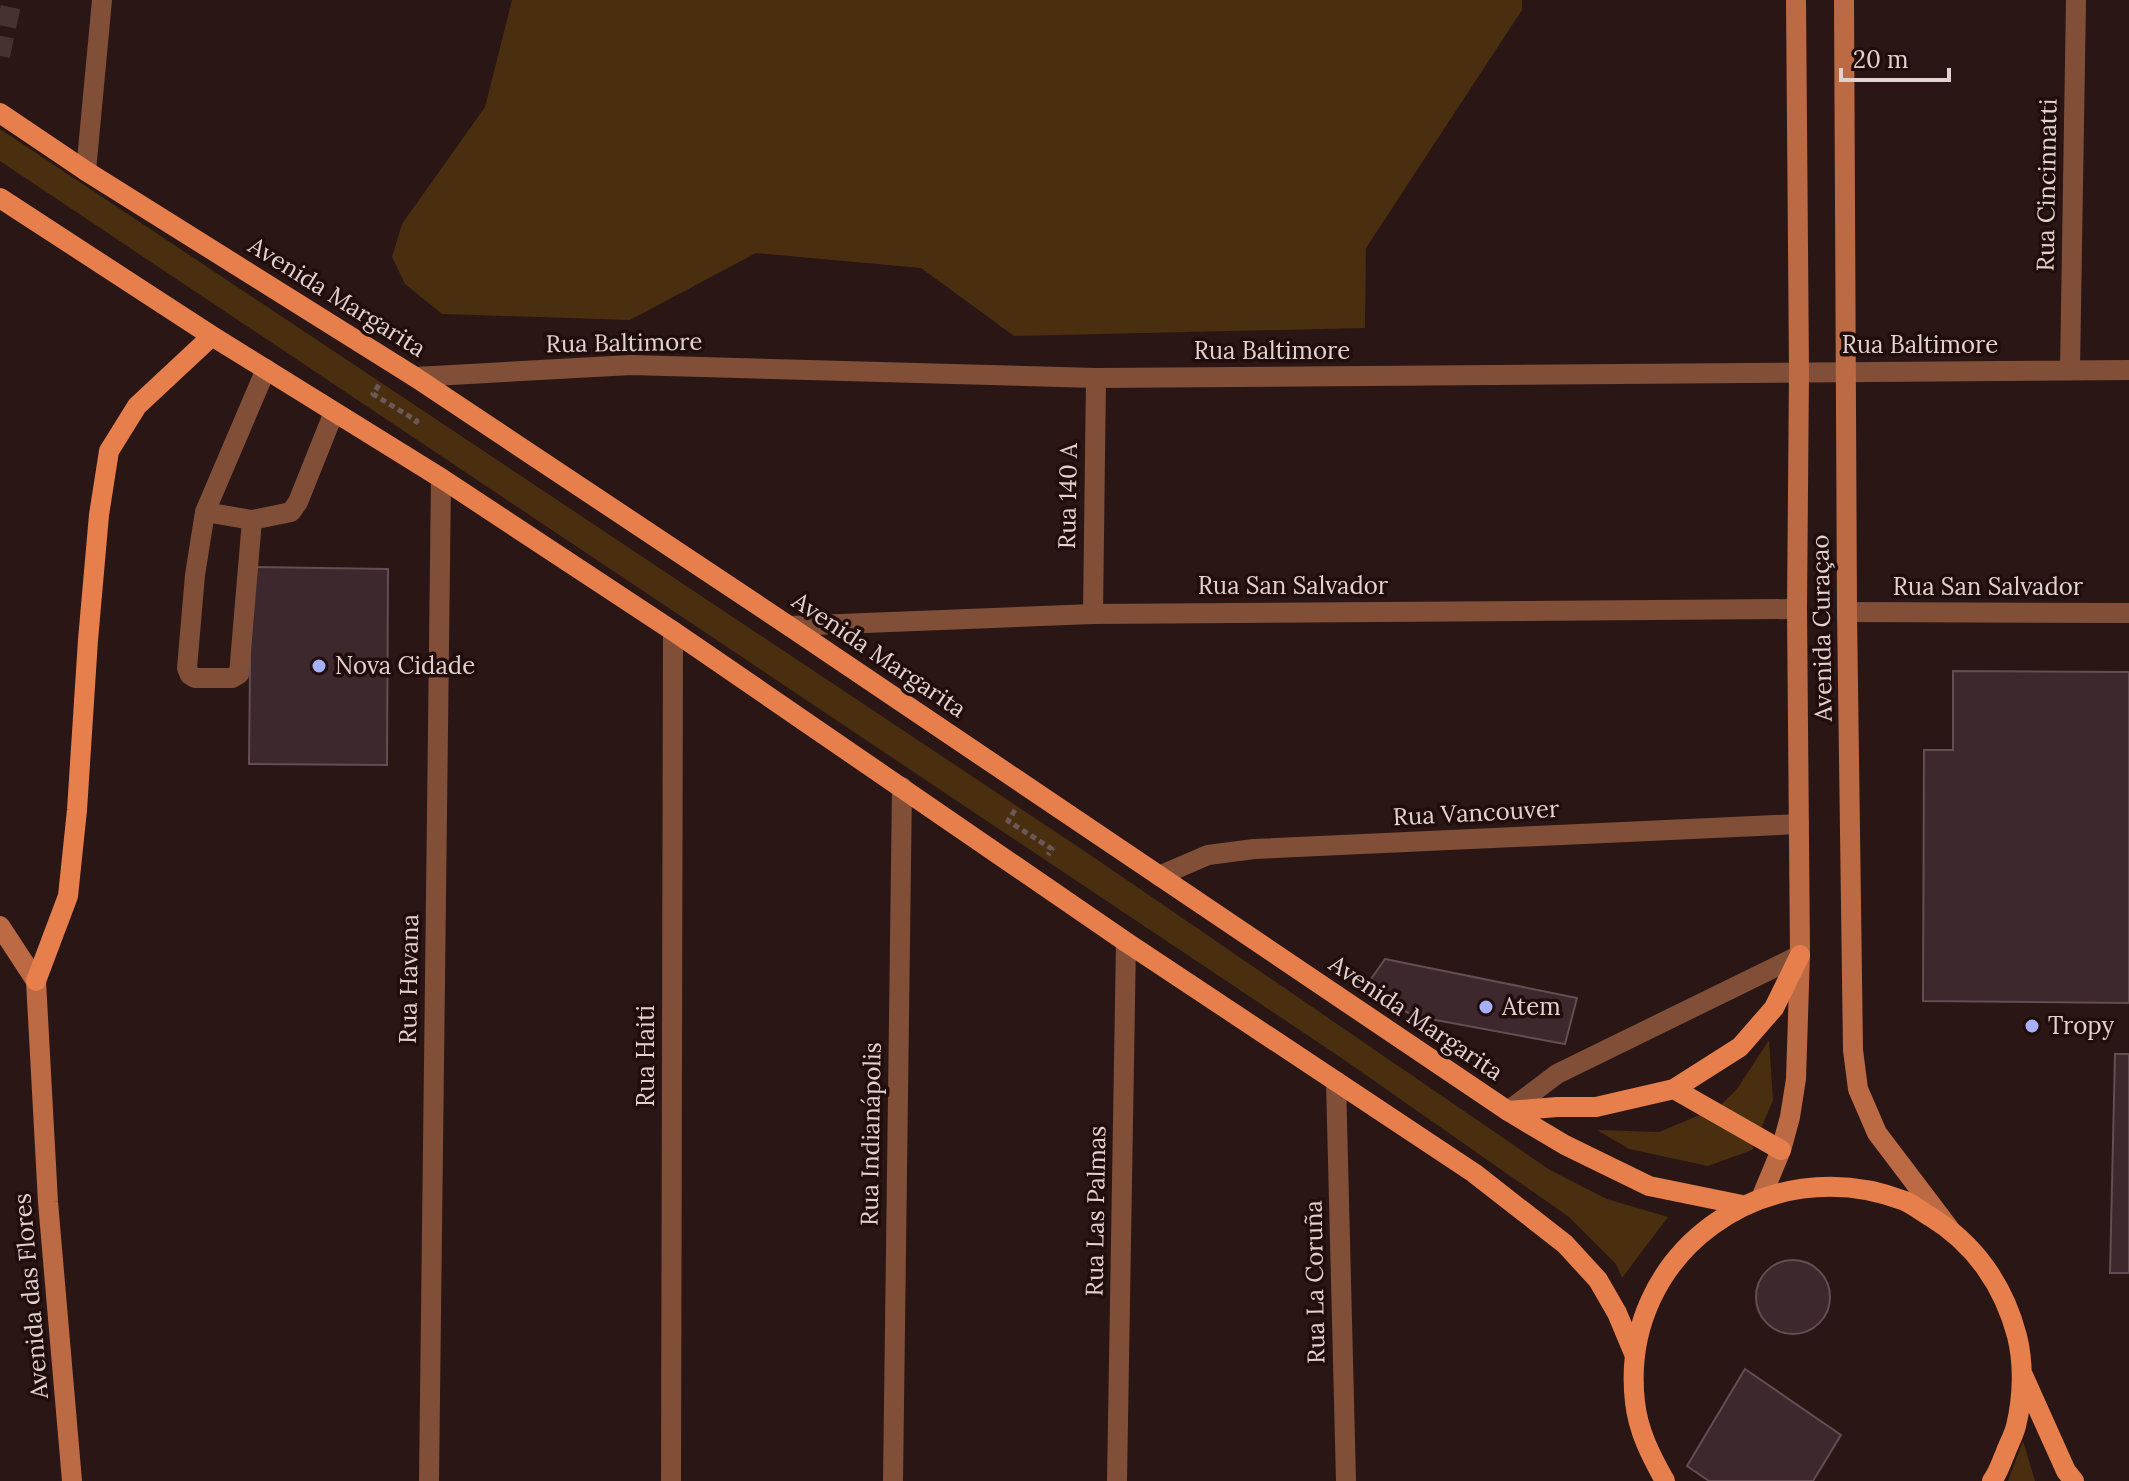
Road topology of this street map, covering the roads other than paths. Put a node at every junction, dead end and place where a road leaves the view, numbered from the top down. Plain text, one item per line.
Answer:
1 (102, 0) edge
2 (1796, 0) edge
3 (1844, 0) edge
4 (2076, 0) edge
5 (0, 113) edge
6 (86, 171) junction
7 (0, 198) edge
8 (212, 336) junction
9 (266, 369) junction
10 (2070, 370) junction
11 (2129, 370) edge
12 (1799, 372) junction
13 (1846, 372) junction
14 (415, 377) junction
15 (1096, 378) junction
16 (334, 412) junction
17 (441, 478) junction
18 (205, 512) junction
19 (252, 520) junction
20 (1797, 609) junction
21 (1847, 612) junction
22 (2129, 613) edge
23 (1093, 614) junction
24 (789, 626) junction
25 (673, 631) junction
26 (902, 787) junction
27 (1799, 824) junction
28 (1159, 876) junction
29 (0, 926) edge
30 (1126, 942) junction
31 (1800, 955) junction
32 (36, 981) junction
33 (1336, 1081) junction
34 (1674, 1089) junction
35 (1508, 1111) junction
36 (1781, 1150) junction
37 (1752, 1202) junction
38 (1949, 1228) junction
39 (1635, 1356) junction
40 (2022, 1373) junction
41 (72, 1481) edge
42 (429, 1481) edge
43 (671, 1481) edge
44 (893, 1481) edge
45 (1117, 1481) edge
46 (1346, 1481) edge
47 (1665, 1481) edge
48 (1992, 1481) edge
49 (2074, 1481) edge

1 - 6 street
2 - 12 main road, Avenida Curaçao
3 - 13 main road, Avenida Curaçao
4 - 10 street, Rua Cincinnatti
5 - 6 main road, Avenida Margarita
6 - 14 main road, Avenida Margarita
7 - 8 main road
8 - 9 main road
8 - 32 main road
9 - 16 main road
9 - 18 street
10 - 11 street, Rua Baltimore
10 - 13 street, Rua Baltimore
12 - 13 street, Rua Baltimore
12 - 15 street, Rua Baltimore
12 - 20 main road, Avenida Curaçao
13 - 21 main road, Avenida Curaçao
14 - 15 street, Rua Baltimore
14 - 24 main road, Avenida Margarita
15 - 23 street, Rua 140 A
16 - 17 main road
16 - 19 street
17 - 25 main road
17 - 42 street, Rua Havana
18 - 19 street
18 - 19 street
20 - 23 street, Rua San Salvador
20 - 27 main road, Avenida Curaçao
21 - 22 street, Rua San Salvador
21 - 38 main road, Avenida Curaçao
23 - 24 street, Rua San Salvador
24 - 28 main road, Avenida Margarita
25 - 26 main road
25 - 43 street, Rua Haiti
26 - 30 main road
26 - 44 street, Rua Indianápolis
27 - 28 street, Rua Vancouver
27 - 31 main road, Avenida Curaçao
28 - 35 main road, Avenida Margarita
29 - 32 main road
30 - 33 main road
30 - 45 street, Rua Las Palmas
31 - 34 main road
31 - 35 street
31 - 36 main road, Avenida Curaçao
32 - 41 main road, Avenida das Flores
33 - 39 main road
33 - 46 street, Rua La Coruña
34 - 35 main road
34 - 36 main road
35 - 37 main road, Avenida Margarita
36 - 37 main road, Avenida Curaçao
37 - 38 main road
37 - 39 main road
38 - 40 main road
39 - 47 main road
40 - 48 main road
40 - 49 main road

